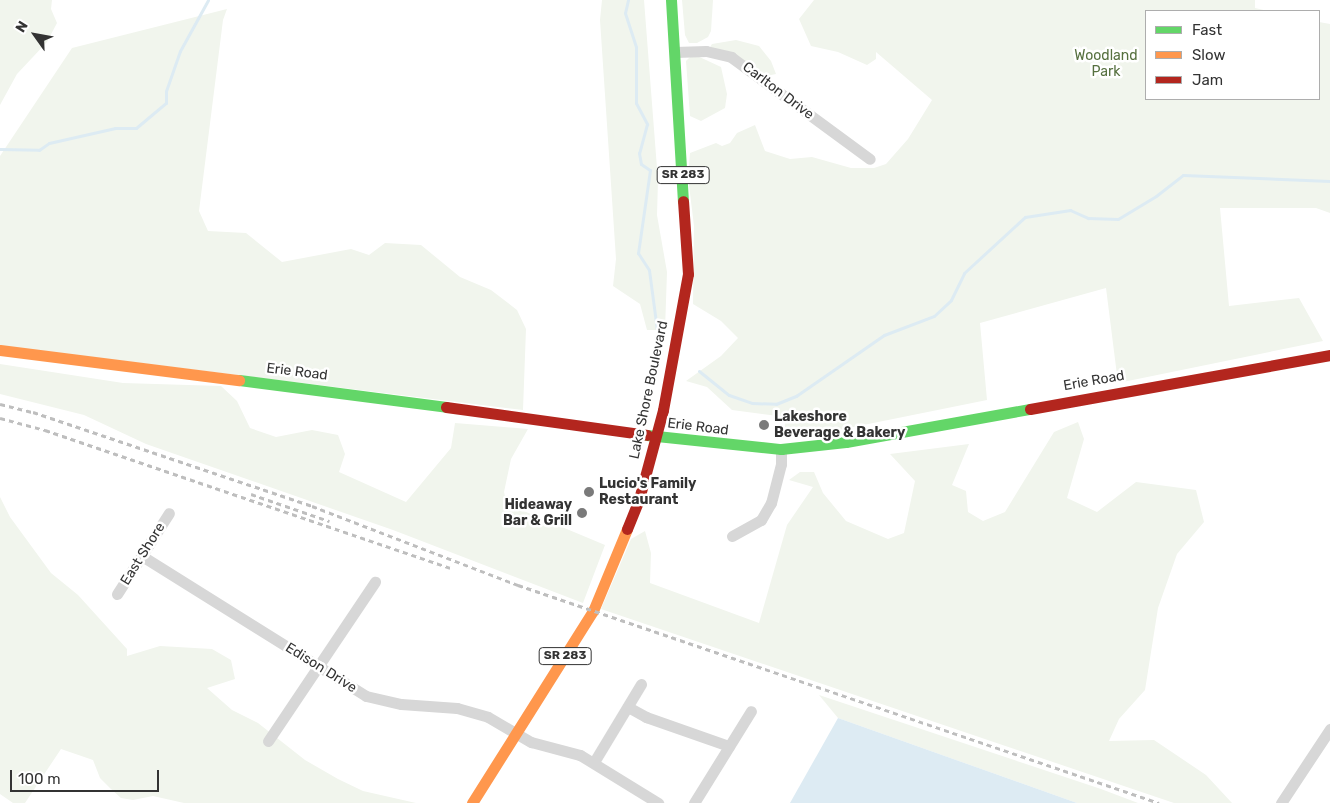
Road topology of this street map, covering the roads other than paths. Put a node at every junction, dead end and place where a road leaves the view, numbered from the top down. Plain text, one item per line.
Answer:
1 (671, 0) edge
2 (676, 52) junction
3 (870, 159) dead end
4 (0, 350) edge
5 (1330, 356) edge
6 (656, 437) junction
7 (781, 449) junction
8 (169, 513) dead end
9 (732, 536) dead end
10 (142, 556) junction
11 (375, 582) dead end
12 (117, 594) dead end
13 (318, 667) junction
14 (641, 684) dead end
15 (628, 707) junction
16 (751, 711) dead end
17 (1330, 729) edge
18 (516, 734) junction
19 (268, 741) dead end
20 (729, 746) junction
21 (594, 762) junction
22 (472, 803) edge
23 (658, 803) edge
24 (694, 803) edge
25 (1281, 803) edge

1 - 2 street, Lake Shore Boulevard / SR 283
2 - 3 street, Carlton Drive
2 - 6 street, Lake Shore Boulevard / SR 283
4 - 6 street, Erie Road
5 - 7 street, Erie Road
6 - 7 street, Erie Road
6 - 18 street, Lake Shore Boulevard / SR 283
7 - 9 street
8 - 10 street, East Shore
10 - 12 street, East Shore
10 - 13 street, Edison Drive
11 - 13 street
13 - 18 street, Edison Drive
13 - 19 street
14 - 15 street
15 - 20 street
15 - 21 street
16 - 20 street
17 - 25 street
18 - 21 street, Edison Drive
18 - 22 street, Lake Shore Boulevard / SR 283
20 - 24 street
21 - 23 street, Edison Drive

